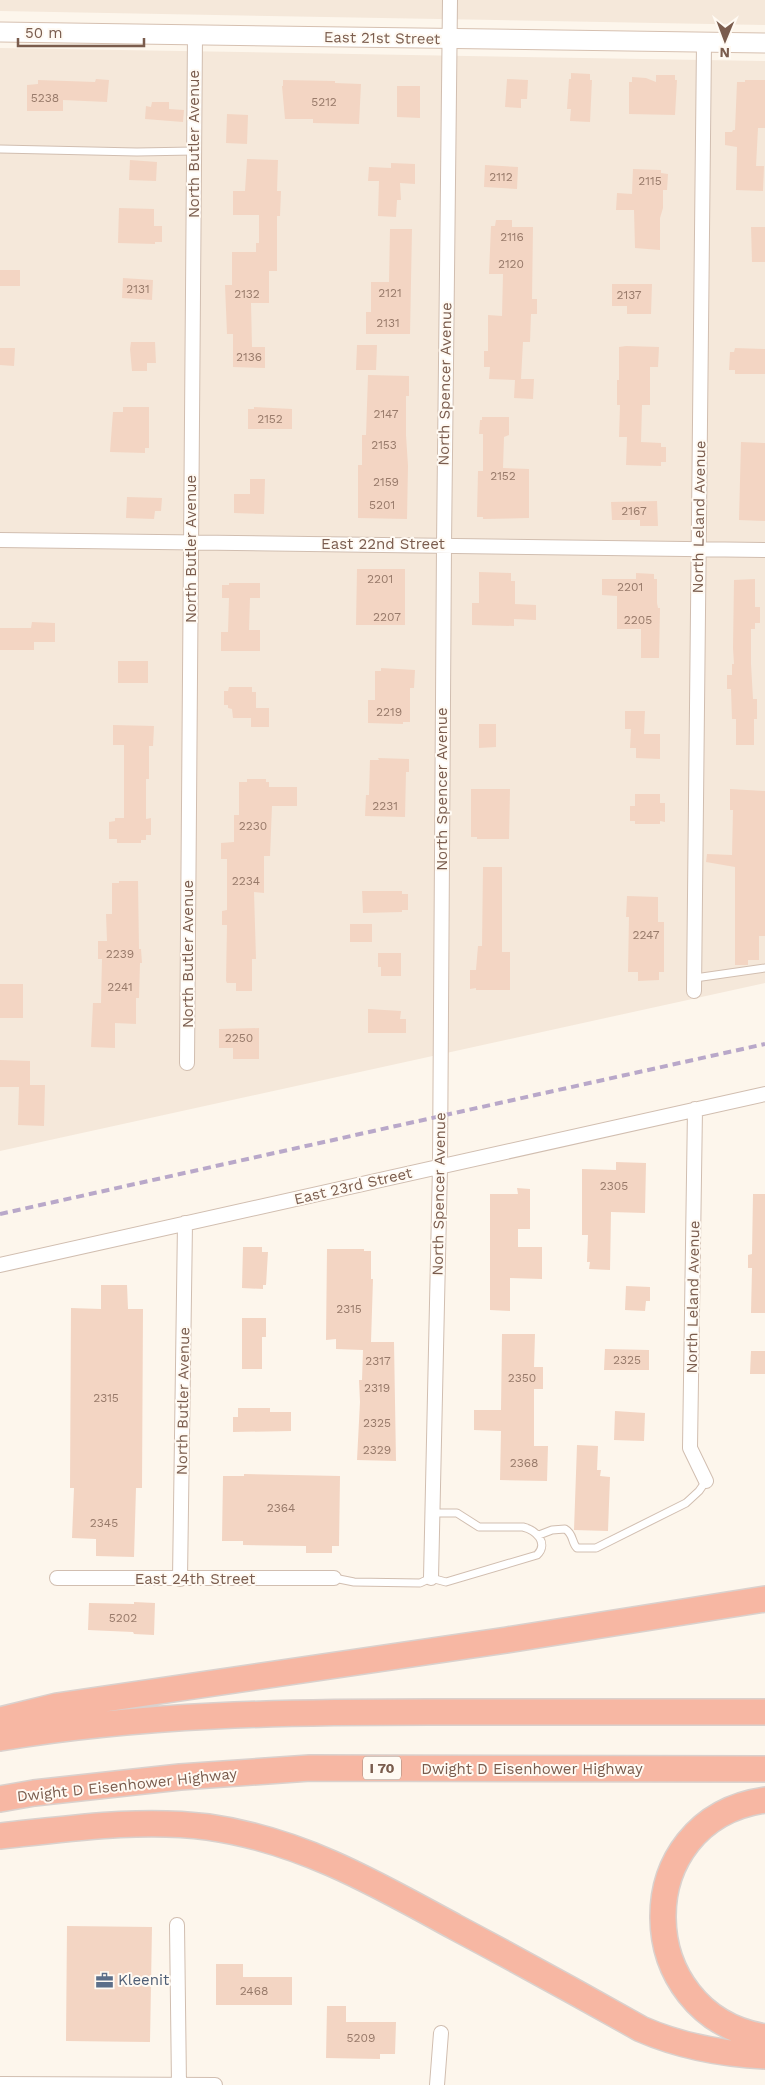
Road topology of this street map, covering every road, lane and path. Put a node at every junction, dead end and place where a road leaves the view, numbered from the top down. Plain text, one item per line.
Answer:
1 (450, 0) edge
2 (0, 32) edge
3 (195, 35) junction
4 (449, 39) junction
5 (704, 43) junction
6 (765, 43) edge
7 (0, 149) edge
8 (194, 151) junction
9 (0, 540) edge
10 (191, 543) junction
11 (444, 545) junction
12 (698, 549) junction
13 (765, 550) edge
14 (765, 968) edge
15 (694, 985) joint
16 (187, 1063) dead end
17 (765, 1094) edge
18 (695, 1109) junction
19 (440, 1166) junction
20 (185, 1223) junction
21 (0, 1265) edge
22 (706, 1481) joint
23 (433, 1513) junction
24 (539, 1535) junction
25 (57, 1578) dead end
26 (334, 1578) joint
27 (431, 1578) junction
28 (180, 1579) junction
29 (765, 1599) edge
30 (765, 1712) edge
31 (0, 1720) edge
32 (0, 1738) edge
33 (765, 1769) edge
34 (0, 1799) edge
35 (765, 1800) edge
36 (0, 1836) edge
37 (177, 1925) dead end
38 (441, 2033) dead end
39 (765, 2037) edge
40 (765, 2056) edge
41 (0, 2084) edge
42 (179, 2085) edge
43 (215, 2085) edge
44 (437, 2085) edge

1 - 4 street, North Spencer Avenue
2 - 3 main road, East 21st Street
3 - 4 main road, East 21st Street
3 - 8 street, North Butler Avenue
4 - 5 main road, East 21st Street
4 - 11 street, North Spencer Avenue
5 - 6 main road, East 21st Street
5 - 12 street, North Leland Avenue
7 - 8 lane
8 - 10 street, North Butler Avenue
9 - 10 street, East 22nd Street
10 - 11 street, East 22nd Street
10 - 16 street, North Butler Avenue
11 - 12 street, East 22nd Street
11 - 19 street, North Spencer Avenue
12 - 13 street, East 22nd Street
12 - 15 street, North Leland Avenue
14 - 15 lane
17 - 18 street, East 23rd Street
18 - 19 street, East 23rd Street
18 - 22 street, North Leland Avenue
19 - 20 street, East 23rd Street
19 - 23 street, North Spencer Avenue
20 - 21 street, East 23rd Street
20 - 28 street, North Butler Avenue
22 - 24 lane
23 - 24 lane
23 - 27 street, North Spencer Avenue
24 - 27 lane
25 - 28 street, East 24th Street
26 - 27 lane
26 - 28 street, East 24th Street
29 - 31 highway
30 - 32 highway
33 - 34 highway, Dwight D Eisenhower Highway / I 70
35 - 39 highway
36 - 40 highway
37 - 42 street
38 - 44 street
41 - 42 street
42 - 43 street

